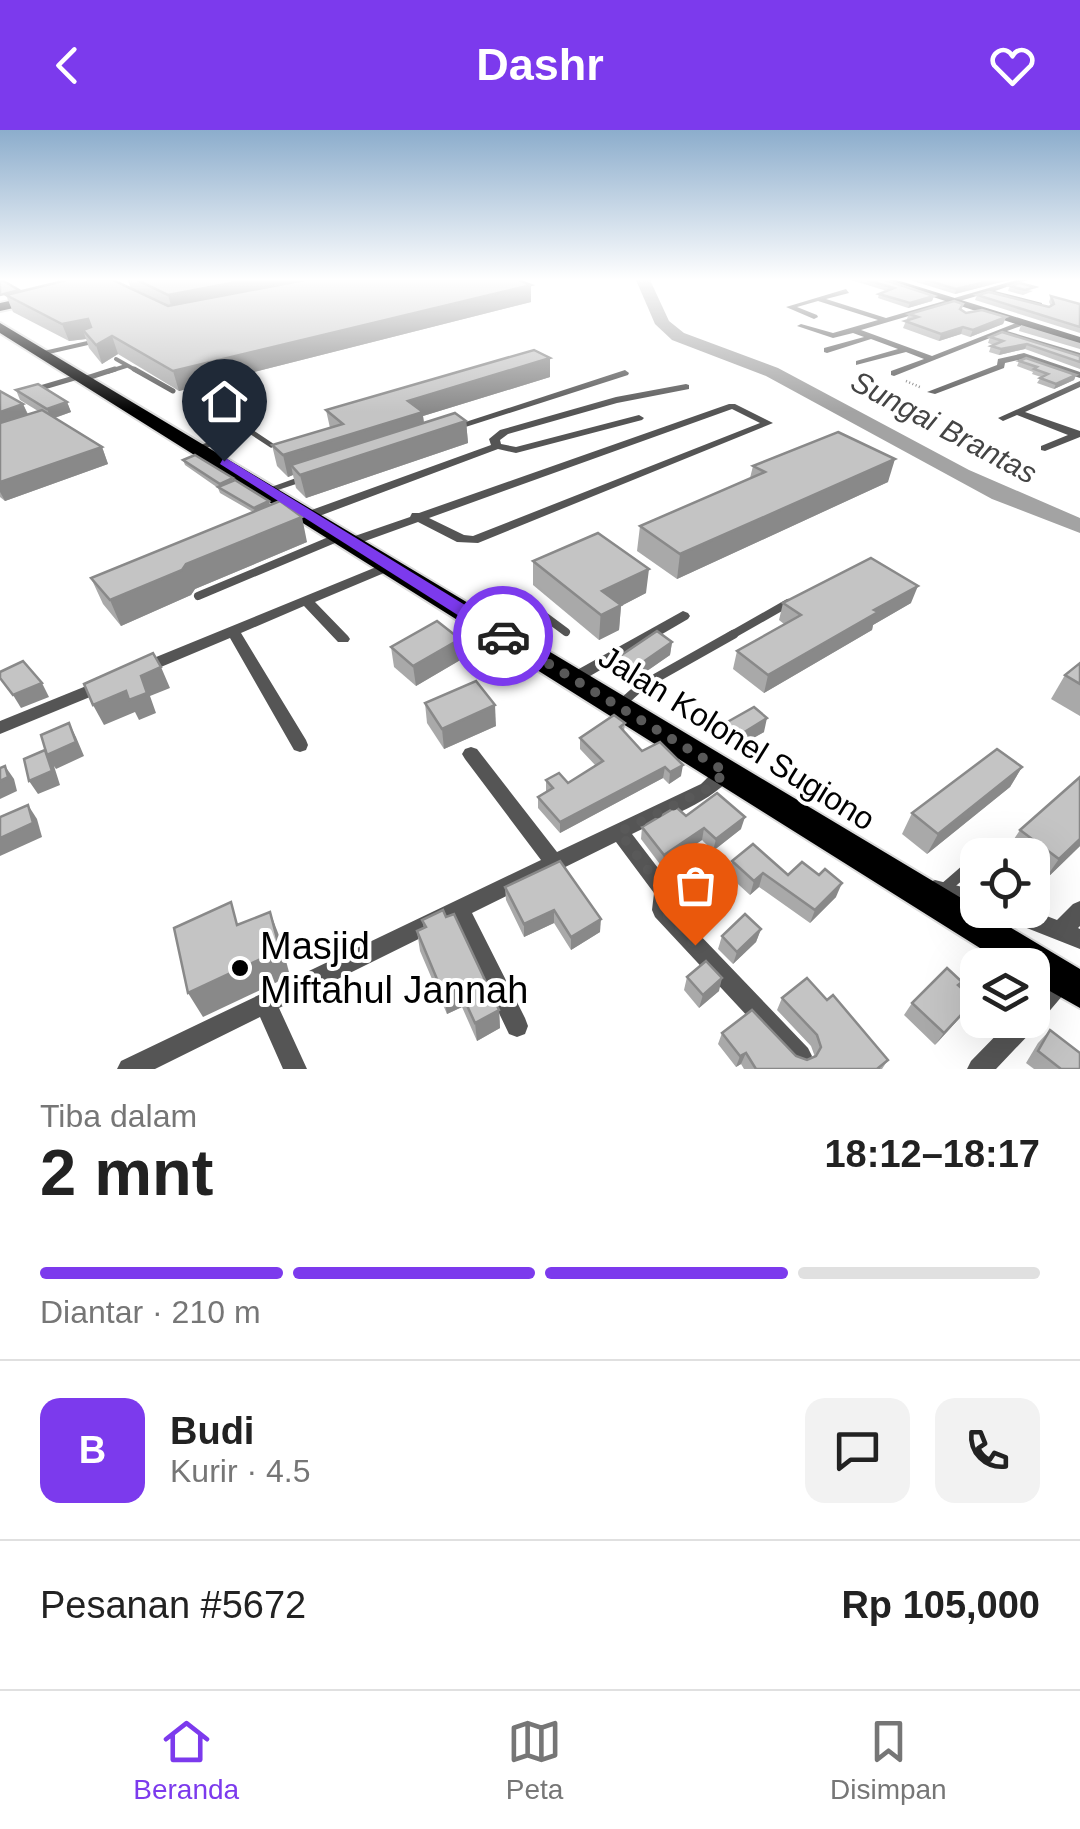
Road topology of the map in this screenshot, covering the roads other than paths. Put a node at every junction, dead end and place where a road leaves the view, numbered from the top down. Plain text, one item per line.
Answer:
1 (829, 324) edge
2 (881, 324) edge
3 (1019, 324) edge
4 (1024, 324) edge
5 (801, 326) dead end
6 (0, 327) edge
7 (851, 332) junction
8 (1000, 332) junction
9 (871, 337) junction
10 (92, 342) edge
11 (1080, 342) edge
12 (827, 350) dead end
13 (905, 350) junction
14 (44, 353) junction
15 (1080, 356) edge
16 (116, 359) dead end
17 (932, 359) junction
18 (859, 363) dead end
19 (127, 366) junction
20 (624, 373) dead end
21 (894, 373) road end
22 (1080, 375) edge
23 (85, 377) junction
24 (1080, 384) edge
25 (686, 387) dead end
26 (173, 391) dead end
27 (932, 392) road end
28 (22, 393) edge
29 (1017, 412) junction
30 (639, 418) dead end
31 (1004, 418) dead end
32 (241, 426) dead end
33 (249, 430) junction
34 (436, 433) edge
35 (1078, 434) edge
36 (271, 444) edge
37 (498, 446) junction
38 (202, 447) junction
39 (1045, 448) dead end
40 (325, 471) edge
41 (270, 490) junction
42 (310, 515) junction
43 (419, 518) junction
44 (352, 541) junction
45 (391, 564) junction
46 (802, 595) edge
47 (198, 596) dead end
48 (306, 600) junction
49 (684, 616) dead end
50 (492, 629) junction
51 (232, 632) junction
52 (566, 632) dead end
53 (343, 639) dead end
54 (134, 672) edge
55 (573, 679) junction
56 (116, 680) edge
57 (618, 706) junction
58 (0, 728) edge
59 (300, 744) dead end
60 (471, 754) dead end
61 (726, 772) junction
62 (619, 832) junction
63 (554, 864) junction
64 (960, 875) edge
65 (910, 886) junction
66 (942, 890) junction
67 (960, 895) edge
68 (459, 909) junction
69 (1080, 911) edge
70 (1070, 935) edge
71 (1071, 984) edge
72 (1050, 1000) edge
73 (266, 1004) junction
74 (517, 1026) dead end
75 (1009, 1038) edge
76 (800, 1056) edge
77 (129, 1069) edge
78 (295, 1069) edge
79 (979, 1069) edge

1 - 7 street
2 - 7 street
3 - 8 street
4 - 11 main road
5 - 7 street
6 - 14 main road, Jalan Kolonel Sugiono
7 - 9 street
8 - 15 street
8 - 17 street
9 - 12 street
9 - 13 street
10 - 14 lane
13 - 17 street
13 - 18 street
14 - 23 main road, Jalan Kolonel Sugiono
16 - 19 lane
17 - 21 street
19 - 23 lane
19 - 26 lane
20 - 34 street
22 - 27 street
23 - 28 lane
23 - 38 main road, Jalan Kolonel Sugiono
24 - 29 street
25 - 37 street
29 - 31 street
29 - 35 street
30 - 37 street
32 - 33 lane
33 - 36 lane
33 - 38 lane
35 - 39 street
37 - 42 street
38 - 41 main road, Jalan Kolonel Sugiono
40 - 41 street
41 - 42 main road, Jalan Kolonel Sugiono
42 - 44 main road, Jalan Kolonel Sugiono
43 - 43 street
43 - 44 street
44 - 45 main road, Jalan Kolonel Sugiono
44 - 47 lane
45 - 48 street
45 - 50 main road, Jalan Kolonel Sugiono
46 - 57 lane
48 - 51 street
48 - 53 street
49 - 55 street
50 - 52 lane
50 - 55 main road, Jalan Kolonel Sugiono
51 - 54 street
51 - 59 street
55 - 57 main road, Jalan Kolonel Sugiono
56 - 58 street
57 - 61 main road, Jalan Kolonel Sugiono
60 - 63 street
61 - 62 street
61 - 65 main road, Jalan Kolonel Sugiono
62 - 63 street
62 - 76 street
63 - 68 street
64 - 66 lane
65 - 66 street
65 - 71 main road, Jalan Kolonel Sugiono
66 - 67 street
68 - 73 street
68 - 74 street
69 - 70 street
71 - 72 street
73 - 77 street
73 - 78 street
75 - 79 street

